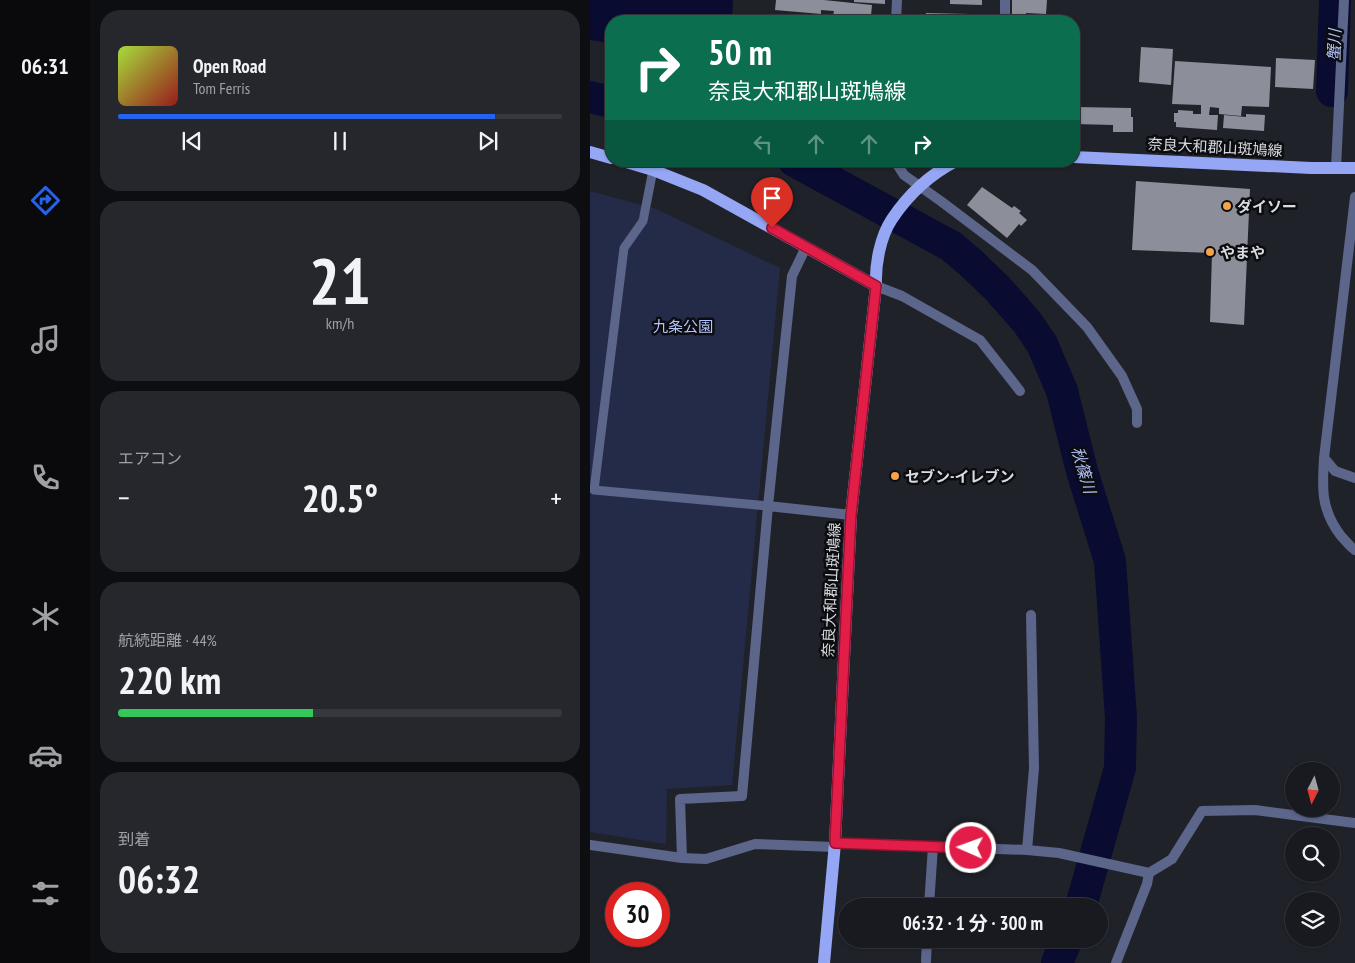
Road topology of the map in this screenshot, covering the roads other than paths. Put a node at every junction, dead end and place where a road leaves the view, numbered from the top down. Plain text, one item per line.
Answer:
1 (897, 0) edge
2 (1005, 0) edge
3 (1344, 0) edge
4 (896, 15) edge
5 (1005, 15) edge
6 (590, 152) edge
7 (605, 156) edge
8 (1080, 158) edge
9 (643, 167) edge
10 (899, 167) edge
11 (945, 167) edge
12 (1336, 168) junction
13 (1355, 168) edge
14 (653, 170) junction
15 (916, 191) junction
16 (1355, 197) edge
17 (806, 247) junction
18 (875, 280) junction
19 (1020, 391) dead end
20 (1137, 423) dead end
21 (1324, 458) junction
22 (1355, 478) edge
23 (768, 506) junction
24 (851, 515) junction
25 (1355, 550) edge
26 (1031, 615) dead end
27 (1355, 823) edge
28 (590, 844) edge
29 (835, 845) junction
30 (933, 846) junction
31 (1028, 850) junction
32 (682, 858) junction
33 (1150, 873) junction
34 (930, 898) edge
35 (927, 948) edge
36 (926, 961) dead end
37 (824, 963) edge
38 (1116, 963) edge

1 - 4 street
2 - 5 street
3 - 12 street
6 - 7 main road
8 - 12 main road, 奈良大和郡山斑鳩線
9 - 14 main road
10 - 15 street
11 - 15 main road, 奈良大和郡山斑鳩線
12 - 13 main road, 奈良大和郡山斑鳩線
14 - 17 main road
14 - 23 lane
15 - 18 main road, 奈良大和郡山斑鳩線
15 - 20 street
16 - 21 street
17 - 18 main road
17 - 23 street
18 - 19 street
18 - 24 main road, 奈良大和郡山斑鳩線
21 - 22 street
21 - 25 street
23 - 24 street
23 - 32 street
24 - 29 main road, 奈良大和郡山斑鳩線
26 - 31 street
27 - 33 street
28 - 32 street
29 - 30 street
29 - 32 street
29 - 37 main road, 奈良大和郡山斑鳩線
30 - 31 street
30 - 34 street
31 - 33 street
33 - 38 street
35 - 36 street

